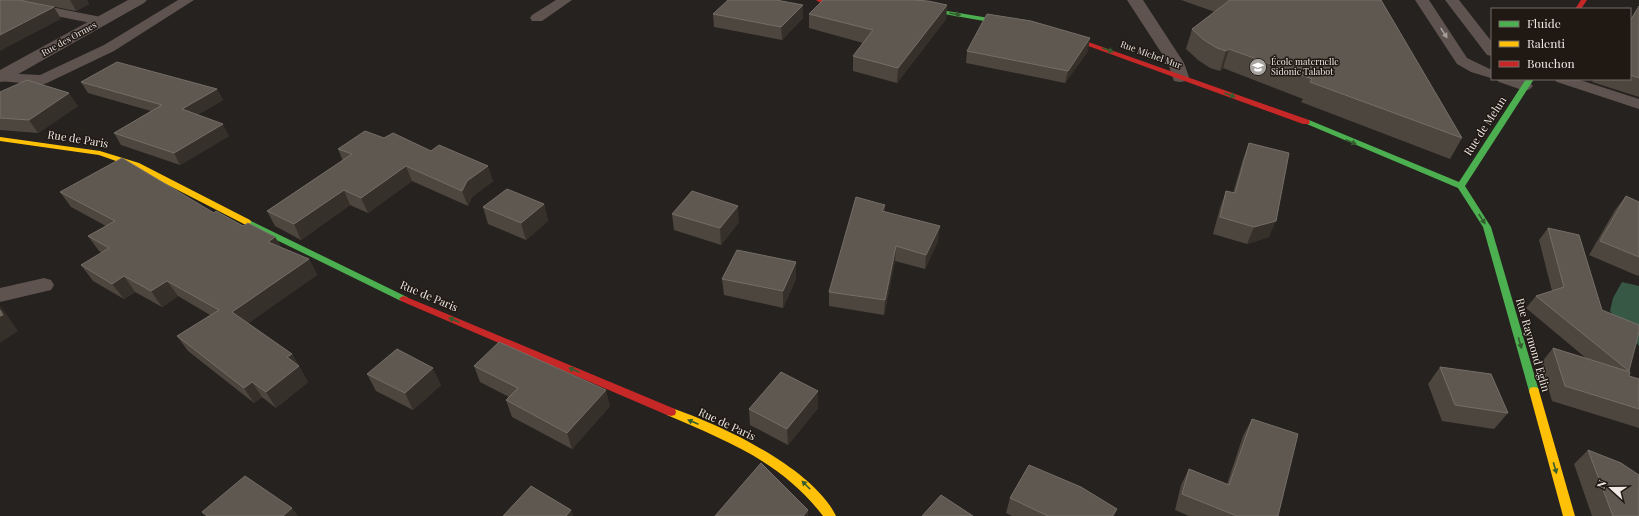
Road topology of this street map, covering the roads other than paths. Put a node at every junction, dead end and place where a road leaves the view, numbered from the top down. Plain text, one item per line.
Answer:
1 (138, 0) edge
2 (187, 0) edge
3 (565, 0) edge
4 (818, 0) edge
5 (1135, 0) edge
6 (1422, 0) edge
7 (1452, 0) edge
8 (858, 3) edge
9 (25, 6) edge
10 (904, 7) edge
11 (537, 18) dead end
12 (101, 21) junction
13 (1022, 25) edge
14 (1052, 32) edge
15 (1491, 51) edge
16 (1491, 75) edge
17 (0, 77) edge
18 (1180, 77) junction
19 (1512, 80) edge
20 (1565, 80) edge
21 (1528, 82) edge
22 (1639, 104) edge
23 (0, 139) edge
24 (1461, 186) junction
25 (44, 285) dead end
26 (0, 295) edge
27 (830, 516) edge
28 (1569, 516) edge

1 - 12 street, Rue des Ormes
2 - 17 lane
3 - 11 lane
4 - 8 street
5 - 18 street
6 -> 16 lane
7 - 15 lane
9 - 12 lane
10 -> 13 street
12 - 17 street, Rue des Ormes
14 -> 18 street, Rue Michel Mur
18 -> 24 street, Rue Michel Mur
19 - 21 lane
20 - 22 lane
21 - 24 street, Rue de Melun
27 -> 23 street, Rue de Paris
24 -> 28 street, Rue Raymond Eglin
25 - 26 lane

